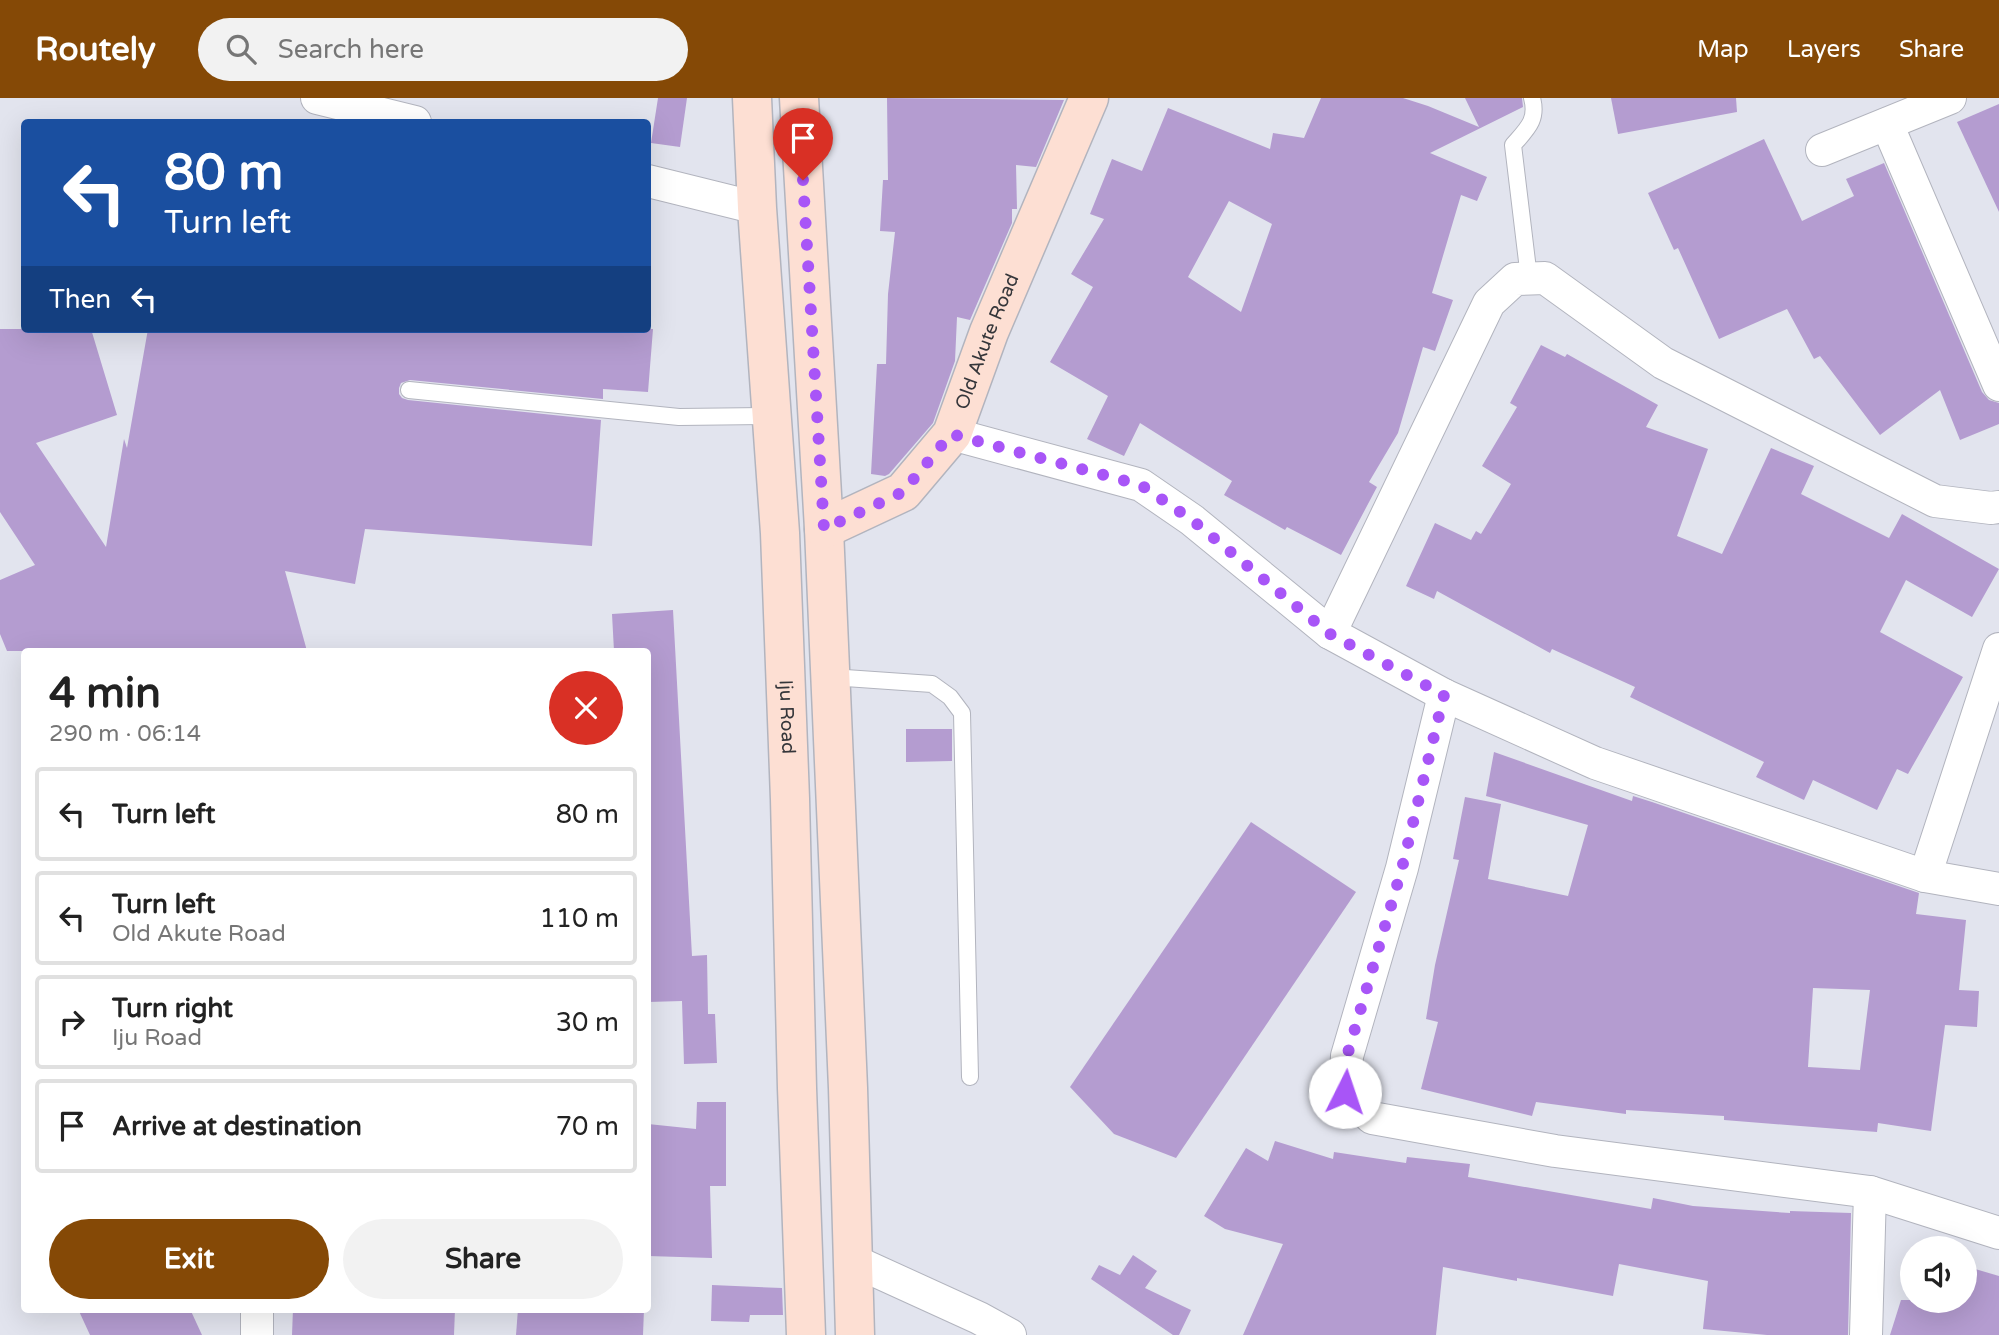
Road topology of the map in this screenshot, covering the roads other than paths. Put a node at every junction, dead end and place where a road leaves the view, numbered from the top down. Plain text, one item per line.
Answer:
1 (317, 98) edge
2 (752, 98) edge
3 (799, 98) edge
4 (1089, 98) edge
5 (1532, 98) edge
6 (1950, 98) edge
7 (403, 119) edge
8 (1887, 124) junction
9 (1822, 150) dead end
10 (651, 182) edge
11 (757, 208) junction
12 (1529, 278) junction
13 (1999, 385) edge
14 (410, 390) dead end
15 (771, 416) junction
16 (951, 434) junction
17 (1999, 507) edge
18 (824, 529) junction
19 (1330, 634) junction
20 (1999, 649) edge
21 (829, 677) junction
22 (1444, 695) junction
23 (1925, 876) junction
24 (1999, 889) edge
25 (970, 1077) dead end
26 (1870, 1192) junction
27 (1999, 1233) edge
28 (853, 1261) junction
29 (257, 1313) edge
30 (257, 1335) edge
31 (806, 1335) edge
32 (855, 1335) edge
33 (1010, 1335) edge
34 (1866, 1335) edge

1 - 7 street
2 - 11 main road, Iju Road
3 - 18 main road
4 - 16 main road, Old Akute Road
5 - 12 lane
6 - 8 street
8 - 9 street
8 - 13 street
10 - 11 street
11 - 15 main road, Iju Road
12 - 17 street
12 - 19 street
14 - 15 lane
15 - 31 main road, Iju Road
16 - 18 main road, Old Akute Road
16 - 19 street
18 - 21 main road
19 - 22 street
20 - 23 street
21 - 25 lane
21 - 28 main road
22 - 23 street
22 - 26 street
23 - 24 street
26 - 27 street
26 - 34 street
28 - 32 main road
28 - 33 street
29 - 30 street

